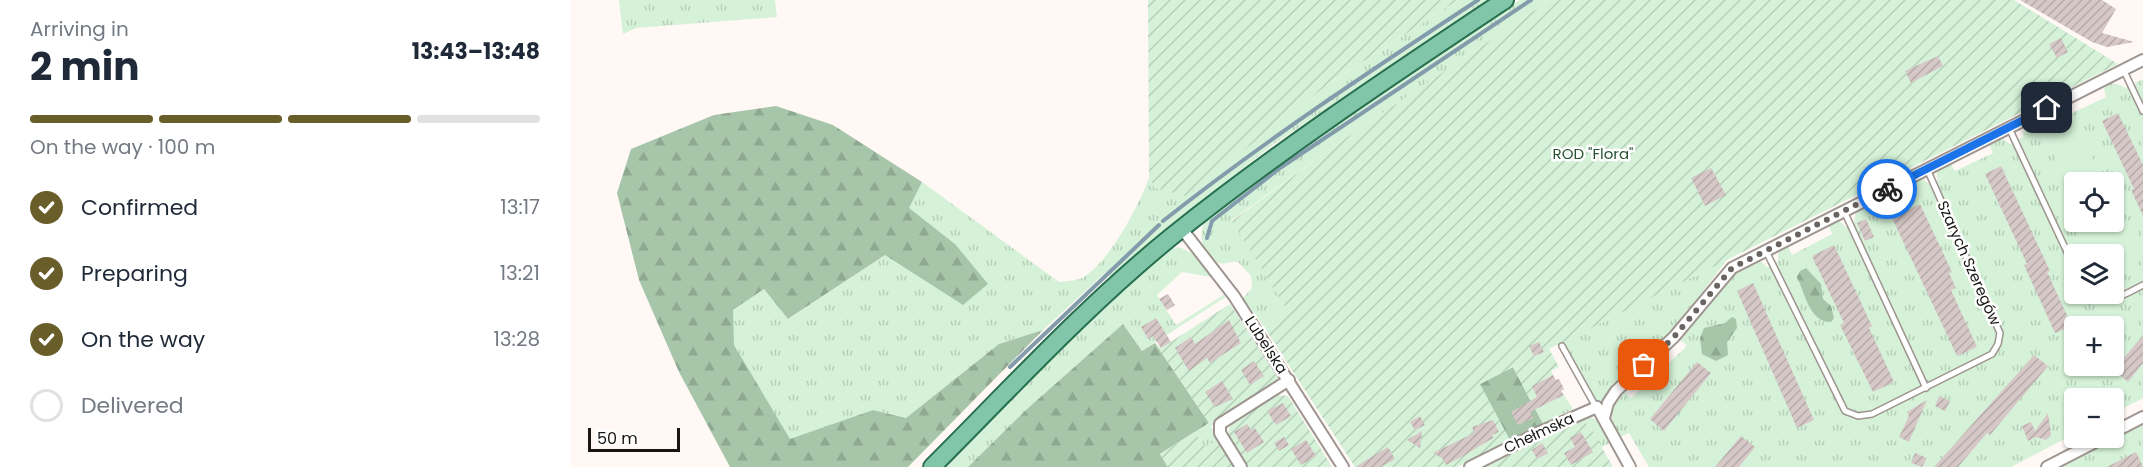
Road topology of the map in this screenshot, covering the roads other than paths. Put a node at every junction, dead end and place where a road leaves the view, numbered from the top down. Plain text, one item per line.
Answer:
1 (1505, 0) edge
2 (2143, 60) edge
3 (2124, 71) junction
4 (2143, 111) edge
5 (2009, 126) junction
6 (1927, 169) junction
7 (1844, 211) junction
8 (1182, 229) junction
9 (2064, 245) edge
10 (1765, 251) junction
11 (2143, 285) edge
12 (2124, 294) edge
13 (1562, 346) dead end
14 (1289, 380) junction
15 (1926, 388) junction
16 (1596, 407) junction
17 (2143, 417) edge
18 (1604, 418) junction
19 (2124, 427) edge
20 (2084, 448) edge
21 (932, 467) edge
22 (1241, 467) edge
23 (1343, 467) edge
24 (1470, 467) edge
25 (1630, 467) edge
26 (2047, 467) edge

1 - 8 main road
2 - 3 street
3 - 4 lane
3 - 5 street
5 - 6 street
5 - 9 lane
6 - 7 street
6 - 15 lane, Szarych Szeregów
7 - 10 street
7 - 15 lane
8 - 14 street, Lubelska
8 - 21 main road
10 - 15 lane, Szarych Szeregów
10 - 18 street
11 - 12 lane
13 - 16 lane
14 - 22 street
14 - 23 street, Lubelska
16 - 18 street
16 - 24 street, Chełmska
17 - 19 street
18 - 25 street
20 - 26 street

